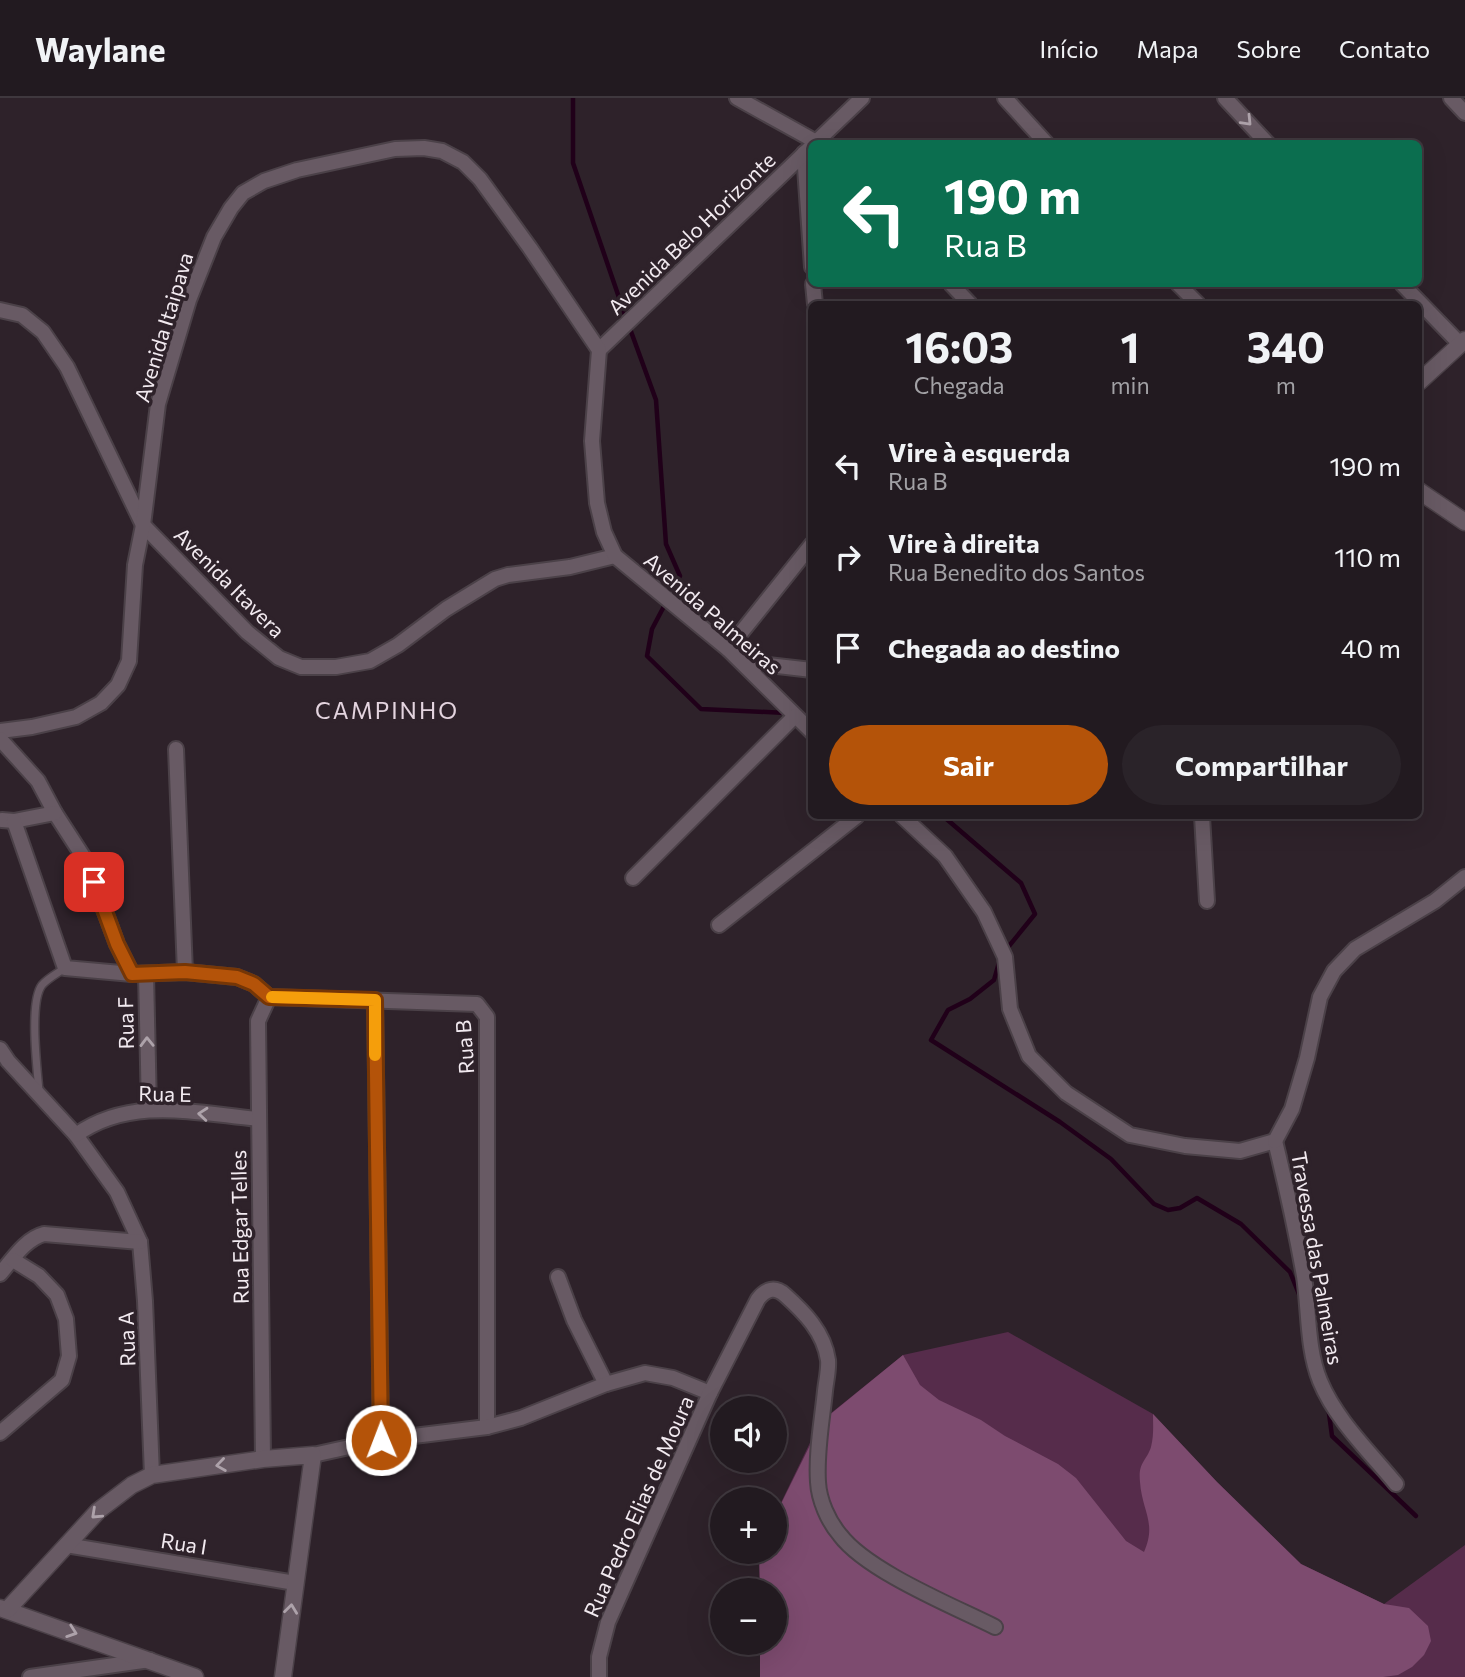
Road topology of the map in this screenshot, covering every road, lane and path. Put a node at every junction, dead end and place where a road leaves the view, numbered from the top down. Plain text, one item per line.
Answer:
1 (737, 98) edge
2 (862, 98) edge
3 (1004, 98) edge
4 (1225, 98) edge
5 (1451, 98) edge
6 (1465, 113) edge
7 (819, 140) edge
8 (1043, 140) edge
9 (1264, 140) edge
10 (808, 141) edge
11 (808, 151) edge
12 (954, 287) edge
13 (1181, 287) edge
14 (1405, 287) edge
15 (968, 301) edge
16 (1195, 301) edge
17 (1420, 301) edge
18 (1422, 303) edge
19 (0, 310) edge
20 (1463, 342) edge
21 (599, 350) junction
22 (1422, 380) edge
23 (1422, 493) edge
24 (1465, 522) edge
25 (143, 525) junction
26 (808, 549) edge
27 (615, 556) junction
28 (728, 649) junction
29 (742, 662) junction
30 (808, 670) edge
31 (794, 716) junction
32 (808, 728) edge
33 (0, 731) edge
34 (0, 739) edge
35 (176, 749) dead end
36 (55, 813) junction
37 (853, 819) edge
38 (905, 819) edge
39 (1202, 819) edge
40 (1465, 877) edge
41 (633, 878) dead end
42 (1207, 901) dead end
43 (719, 925) dead end
44 (65, 968) junction
45 (185, 972) junction
46 (139, 974) junction
47 (269, 997) junction
48 (375, 1000) junction
49 (0, 1049) edge
50 (40, 1096) junction
51 (149, 1109) junction
52 (258, 1119) junction
53 (76, 1135) junction
54 (1275, 1141) junction
55 (140, 1241) junction
56 (13, 1260) junction
57 (0, 1274) edge
58 (558, 1277) dead end
59 (606, 1384) junction
60 (710, 1393) junction
61 (487, 1427) junction
62 (0, 1433) edge
63 (381, 1440) junction
64 (313, 1455) junction
65 (263, 1459) junction
66 (152, 1475) junction
67 (1396, 1484) dead end
68 (66, 1545) junction
69 (295, 1583) junction
70 (4, 1609) edge
71 (995, 1627) dead end
72 (152, 1660) junction
73 (30, 1677) edge
74 (195, 1677) edge
75 (283, 1677) edge
76 (599, 1677) edge

1 - 10 street
2 - 7 street, Avenida Belo Horizonte
3 - 8 street
4 -> 9 street
5 - 6 street
11 - 21 street, Avenida Belo Horizonte
12 - 15 street
13 - 16 street
14 - 17 street
18 - 20 street
19 - 25 street, Avenida Itavera
20 - 22 street
21 - 25 street, Avenida Itaipava
21 - 27 street
23 - 24 street
25 - 27 street, Avenida Itavera
25 - 33 street, Avenida Itaipava
26 - 28 street
27 - 28 street, Avenida Palmeiras
28 - 29 street, Avenida Palmeiras
29 - 30 street
29 - 31 street, Avenida Palmeiras
31 - 32 street, Avenida Palmeiras
31 - 41 street
34 - 36 street
35 - 45 street
36 - 44 street
36 - 46 street
37 - 43 street
38 - 54 street
39 - 42 street
40 - 54 street
44 - 46 street, Rua F
44 - 50 lane
45 - 46 street
45 - 47 street
51 -> 46 street, Rua F
47 - 48 street, Rua B
47 - 52 street, Rua Edgar Telles
48 - 61 street, Rua B
48 - 63 street
49 - 50 street, Rua A
50 - 53 street, Rua A
52 -> 51 street, Rua E
51 - 53 street, Rua E
52 - 65 street, Rua Edgar Telles
53 - 55 street, Rua A
54 - 67 street, Travessa das Palmeiras
55 - 56 street
55 - 66 street, Rua A
56 - 57 street
56 - 62 street
58 - 59 street
59 - 60 street, Rua Pedro Elias de Moura
59 - 61 street, Rua Pedro Elias de Moura
60 - 71 street, Rua Pedro Elias de Moura
60 - 76 street, Rua Pedro Elias de Moura
61 - 63 street, Rua Pedro Elias de Moura
63 - 64 street, Rua Pedro Elias de Moura
64 - 65 street, Rua Pedro Elias de Moura
64 - 69 street
65 -> 66 street, Rua Pedro Elias de Moura
66 -> 68 street
68 - 69 street, Rua I
68 - 70 street
75 -> 69 street
70 -> 72 street
72 - 73 street
72 - 74 street

